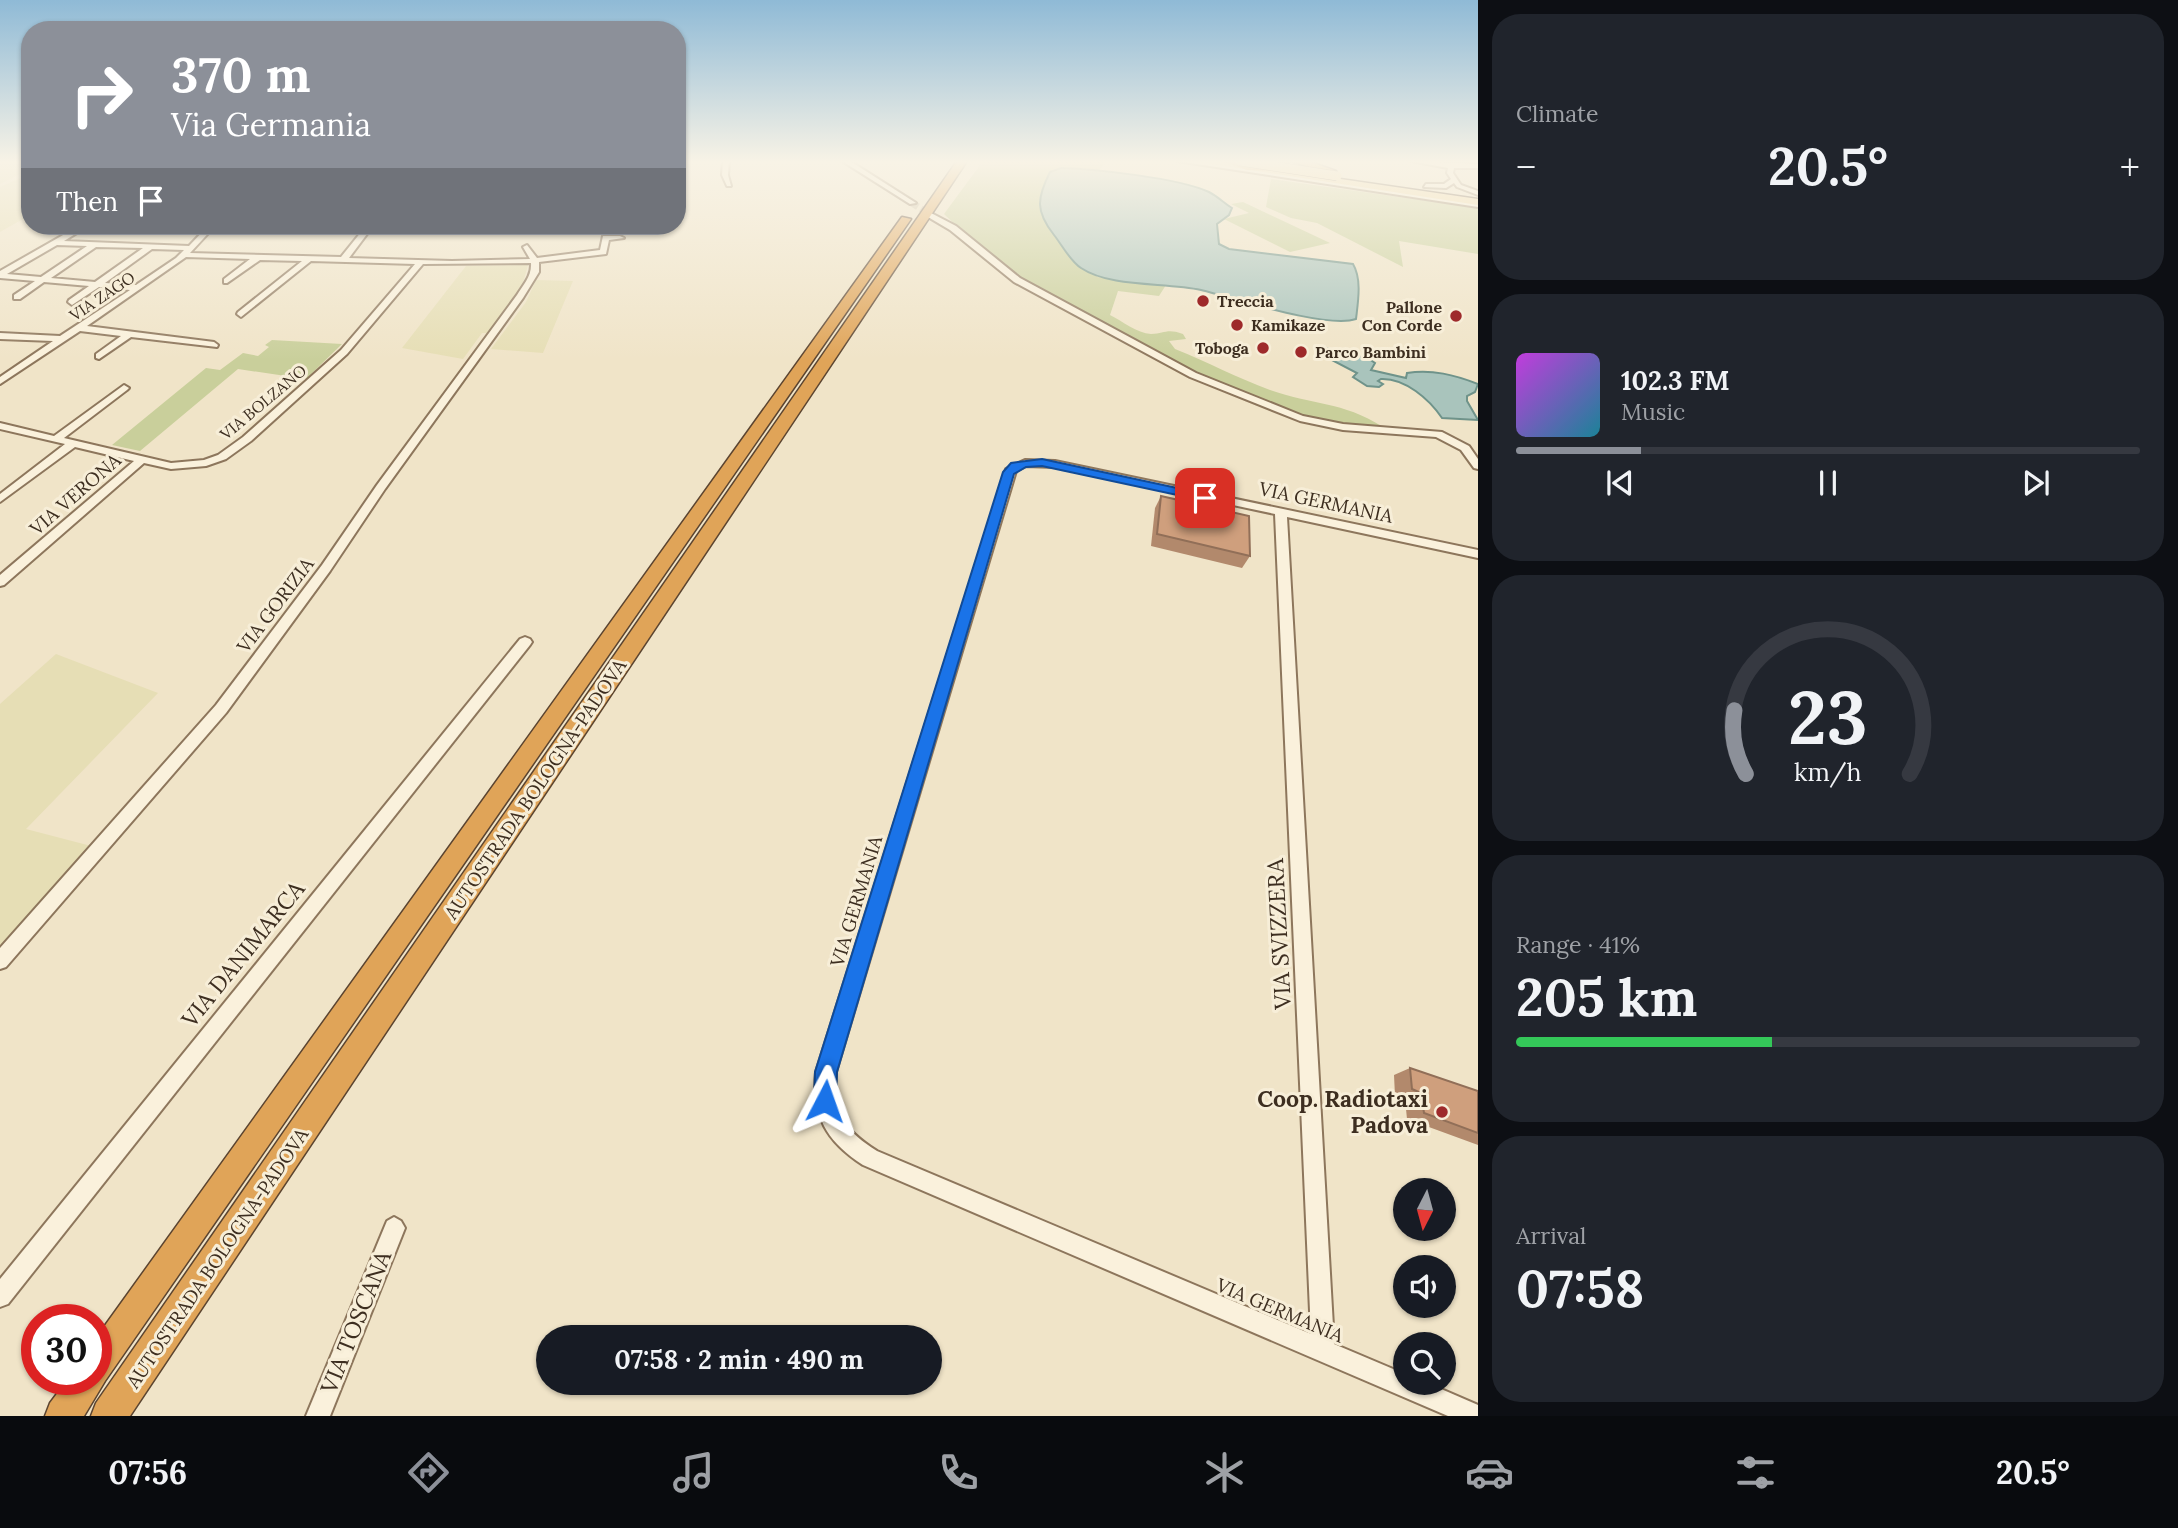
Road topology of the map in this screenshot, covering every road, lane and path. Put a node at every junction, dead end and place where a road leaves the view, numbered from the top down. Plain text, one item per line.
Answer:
1 (901, 227) edge
2 (917, 227) edge
3 (951, 227) edge
4 (69, 235) edge
5 (204, 235) edge
6 (363, 235) edge
7 (621, 238) dead end
8 (55, 243) junction
9 (94, 245) junction
10 (149, 247) junction
11 (527, 247) dead end
12 (189, 251) junction
13 (257, 258) junction
14 (309, 259) junction
15 (343, 260) junction
16 (537, 260) junction
17 (420, 263) junction
18 (0, 275) edge
19 (43, 279) junction
20 (227, 281) dead end
21 (97, 284) junction
22 (139, 288) junction
23 (16, 297) dead end
24 (72, 302) dead end
25 (241, 314) dead end
26 (79, 328) junction
27 (130, 334) junction
28 (0, 336) edge
29 (62, 339) junction
30 (214, 345) dead end
31 (99, 356) dead end
32 (0, 380) edge
33 (124, 388) dead end
34 (0, 426) edge
35 (56, 439) junction
36 (73, 443) junction
37 (141, 460) junction
38 (1478, 466) edge
39 (0, 499) edge
40 (1281, 514) junction
41 (1478, 554) edge
42 (0, 582) edge
43 (525, 642) dead end
44 (0, 961) edge
45 (394, 1228) dead end
46 (0, 1296) edge
47 (112, 1345) edge
48 (1323, 1352) junction
49 (77, 1395) edge
50 (62, 1416) edge
51 (109, 1416) edge
52 (318, 1416) edge
53 (1476, 1416) edge

1 - 47 highway, AUTOSTRADA BOLOGNA-PADOVA
2 - 51 highway, AUTOSTRADA BOLOGNA-PADOVA
3 - 38 street
4 - 8 street
5 - 12 street, VIA ZAGO
6 - 15 street
7 - 16 street
8 - 9 street
8 - 18 street
9 - 10 street
9 - 19 street
10 - 12 street
10 - 21 street
11 - 16 street
12 - 13 street
12 - 22 street, VIA ZAGO
13 - 14 street
13 - 20 street
14 - 15 street
14 - 25 street
15 - 17 street
16 - 17 street
16 - 44 street, VIA GORIZIA
17 - 37 street, VIA BOLZANO
18 - 19 street
19 - 21 street
19 - 23 street
21 - 22 street
21 - 24 street
22 - 26 street, VIA ZAGO
26 - 27 street
26 - 29 street, VIA ZAGO
27 - 30 street
27 - 31 street
28 - 29 street
29 - 32 street, VIA ZAGO
33 - 35 street
34 - 35 street, VIA BOLZANO
35 - 36 street, VIA BOLZANO
36 - 37 street, VIA BOLZANO
36 - 39 street
37 - 42 street, VIA VERONA
40 - 41 street, VIA GERMANIA
40 - 48 street, VIA SVIZZERA
40 - 48 street, VIA GERMANIA
43 - 46 street, VIA DANIMARCA
45 - 52 street, VIA TOSCANA
48 - 53 street, VIA GERMANIA
49 - 50 highway

